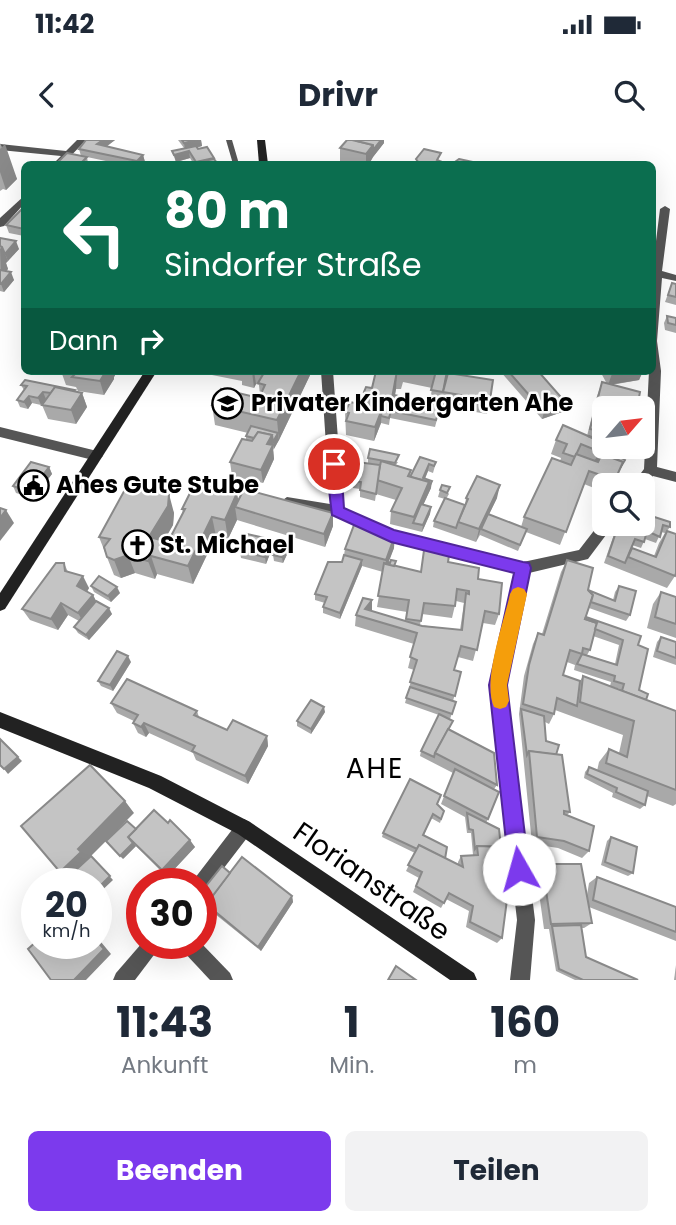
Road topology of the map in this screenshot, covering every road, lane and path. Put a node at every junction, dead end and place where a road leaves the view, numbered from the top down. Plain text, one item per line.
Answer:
1 (82, 140) edge
2 (229, 140) edge
3 (261, 140) edge
4 (0, 147) edge
5 (69, 154) junction
6 (61, 161) edge
7 (235, 161) edge
8 (264, 161) edge
9 (21, 202) edge
10 (665, 209) dead end
11 (0, 224) edge
12 (657, 273) junction
13 (676, 278) edge
14 (656, 290) edge
15 (148, 375) edge
16 (327, 375) edge
17 (655, 375) edge
18 (0, 432) edge
19 (97, 456) junction
20 (650, 470) junction
21 (648, 473) edge
22 (676, 477) edge
23 (268, 499) edge
24 (337, 511) junction
25 (598, 536) edge
26 (523, 568) junction
27 (0, 605) edge
28 (0, 720) edge
29 (244, 828) junction
30 (213, 868) edge
31 (141, 959) edge
32 (204, 959) edge
33 (124, 980) edge
34 (223, 980) edge
35 (467, 980) edge
36 (520, 980) edge

1 - 5 street
2 - 7 lane
3 - 8 street
4 - 5 street
5 - 6 street
9 - 11 street
10 - 12 street
12 - 13 street
12 - 14 street
15 - 19 street
16 - 24 street
17 - 20 street
18 - 19 street
19 - 27 street
20 - 21 street
20 - 22 street
23 - 24 street
24 - 26 street
25 - 26 street
26 - 36 street
28 - 29 street, Florianstraße
29 - 30 street
29 - 35 street, Florianstraße
31 - 33 street
32 - 34 street

